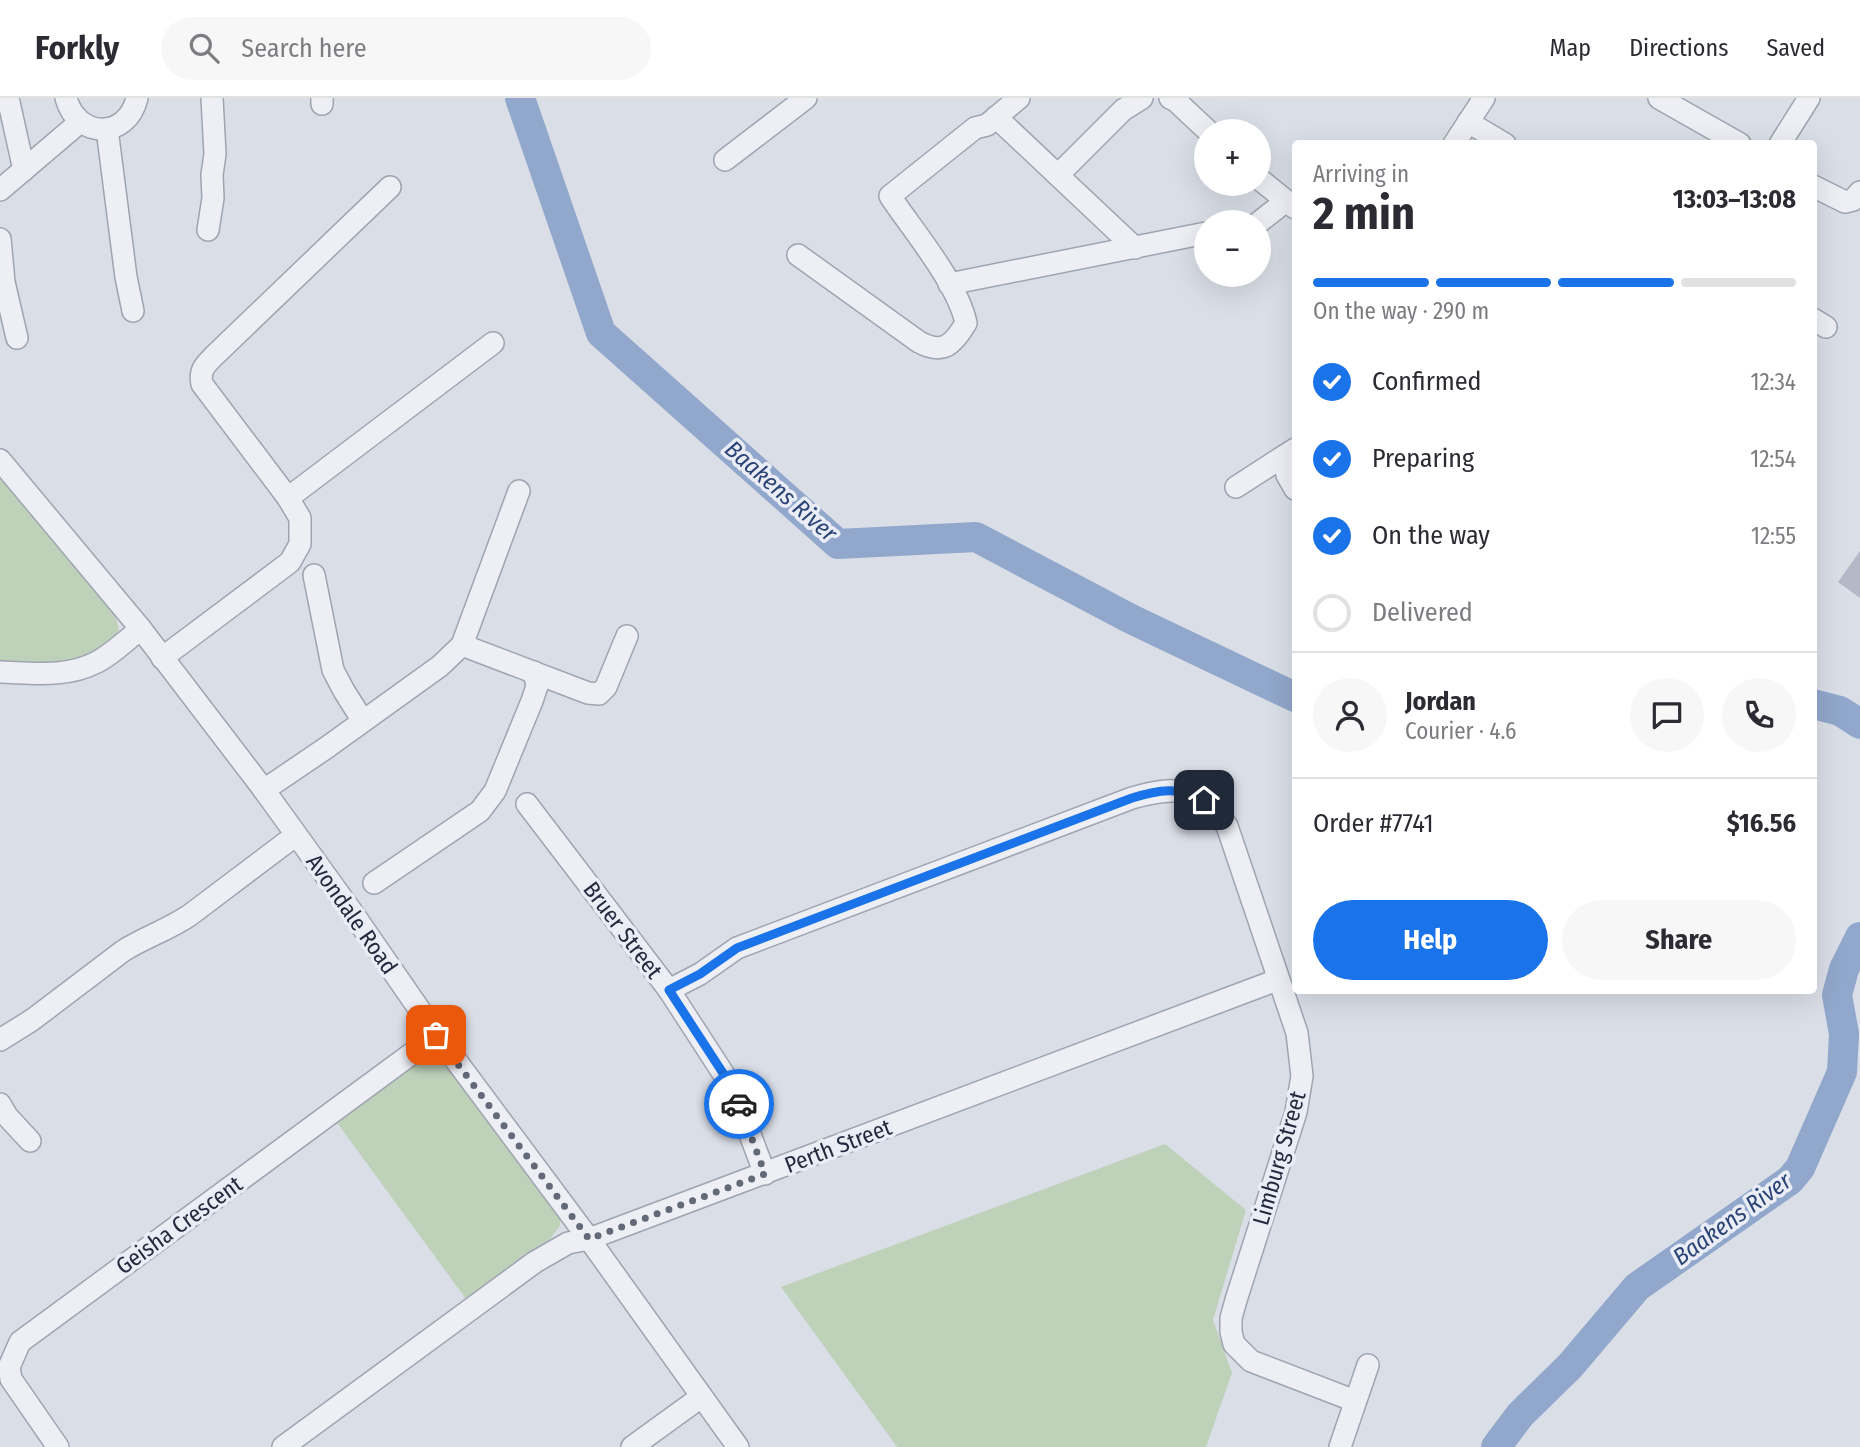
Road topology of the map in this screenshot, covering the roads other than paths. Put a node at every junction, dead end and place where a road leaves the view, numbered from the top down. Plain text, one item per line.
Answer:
1 (8, 98) edge
2 (66, 98) edge
3 (137, 98) edge
4 (212, 98) edge
5 (806, 98) edge
6 (1019, 98) edge
7 (1142, 98) edge
8 (1170, 98) edge
9 (1484, 98) edge
10 (1659, 98) edge
11 (1809, 98) edge
12 (1696, 107) edge
13 (996, 117) junction
14 (1195, 119) edge
15 (80, 122) junction
16 (1468, 122) junction
17 (107, 129) junction
18 (1457, 140) edge
19 (1498, 140) edge
20 (1735, 140) edge
21 (1783, 140) edge
22 (725, 160) dead end
23 (24, 170) junction
24 (1058, 175) junction
25 (390, 187) dead end
26 (1817, 188) edge
27 (0, 189) edge
28 (1271, 189) edge
29 (1860, 192) edge
30 (1290, 204) edge
31 (0, 210) edge
32 (1271, 215) edge
33 (208, 230) dead end
34 (1194, 236) edge
35 (0, 239) edge
36 (1135, 248) junction
37 (798, 255) dead end
38 (949, 284) junction
39 (133, 311) dead end
40 (17, 338) dead end
41 (493, 343) dead end
42 (1289, 452) edge
43 (0, 460) edge
44 (1292, 484) edge
45 (1236, 487) dead end
46 (519, 491) dead end
47 (288, 498) junction
48 (314, 575) dead end
49 (141, 629) junction
50 (627, 636) dead end
51 (462, 645) junction
52 (162, 658) junction
53 (534, 672) junction
54 (0, 673) edge
55 (363, 721) junction
56 (264, 790) junction
57 (527, 804) dead end
58 (296, 835) junction
59 (374, 883) dead end
60 (1277, 980) junction
61 (669, 990) junction
62 (436, 1035) junction
63 (0, 1040) edge
64 (0, 1104) edge
65 (30, 1141) dead end
66 (765, 1174) junction
67 (589, 1239) junction
68 (1368, 1365) dead end
69 (701, 1397) junction
70 (1355, 1401) junction
71 (58, 1447) edge
72 (283, 1447) edge
73 (632, 1447) edge
74 (738, 1447) edge
75 (1340, 1447) edge

1 - 23 street
2 - 15 street
3 - 17 street
4 - 33 street
5 - 22 street
6 - 13 street
7 - 24 street
8 - 14 street
9 - 16 street
10 - 12 street
11 - 21 street
12 - 20 street
13 - 24 street
13 - 38 street
15 - 17 street
15 - 23 street
16 - 18 street
16 - 19 street
17 - 39 street
23 - 27 street
24 - 36 street
25 - 47 street
26 - 29 street
27 - 31 street
28 - 30 street
30 - 32 street
34 - 36 street
35 - 40 street
36 - 38 street
37 - 38 street
41 - 47 street
42 - 44 street
42 - 45 street
43 - 49 street, Avondale Road
46 - 51 street
47 - 52 street
48 - 55 street
49 - 52 street, Avondale Road
49 - 54 street
50 - 53 street
51 - 53 street
51 - 55 street
52 - 56 street, Avondale Road
53 - 59 street
55 - 56 street
56 - 58 street, Avondale Road
57 - 61 street, Bruer Street
58 - 62 street, Avondale Road
58 - 63 street
60 - 61 street, Limburg Street
60 - 66 street, Perth Street
60 - 70 street, Limburg Street
61 - 66 street, Bruer Street
62 - 67 street, Avondale Road
62 - 71 street, Geisha Crescent
64 - 65 street
66 - 67 street, Perth Street
67 - 69 street, Avondale Road
67 - 72 street, Perth Street
68 - 70 street
69 - 73 street
69 - 74 street, Avondale Road
70 - 75 street

